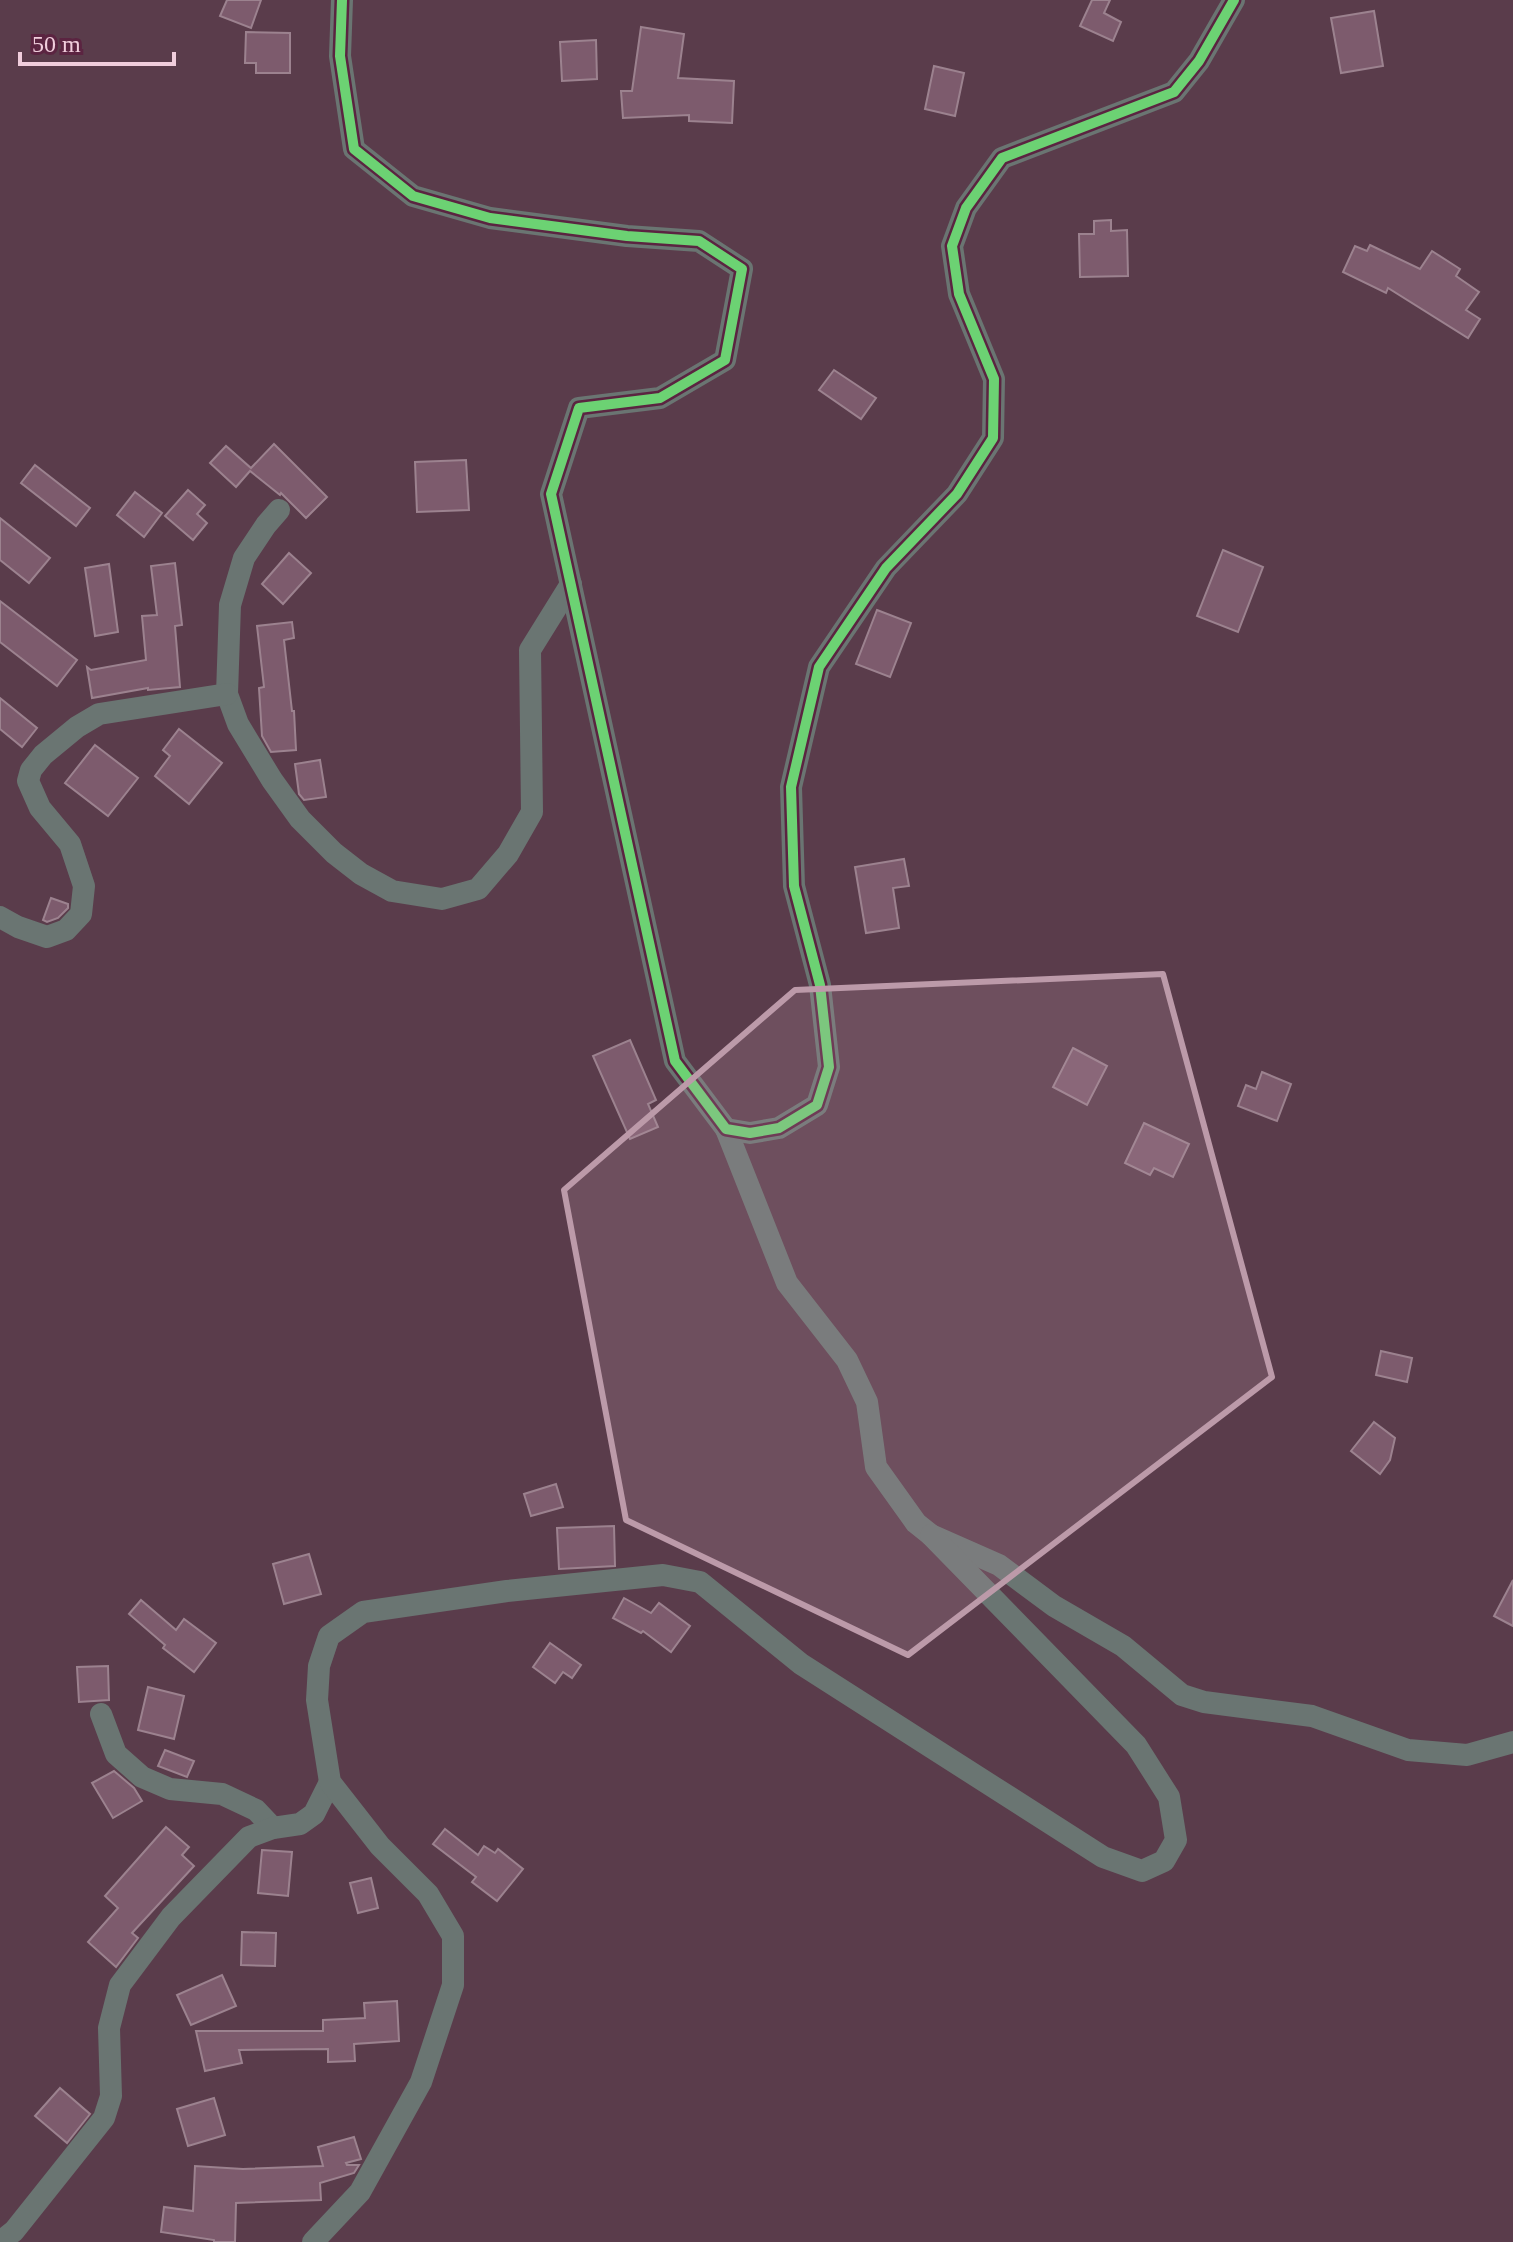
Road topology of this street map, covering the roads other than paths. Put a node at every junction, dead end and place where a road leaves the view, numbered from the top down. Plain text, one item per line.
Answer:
1 (342, 0) edge
2 (1234, 0) edge
3 (279, 510) dead end
4 (571, 584) junction
5 (227, 694) junction
6 (0, 917) edge
7 (726, 1129) junction
8 (931, 1535) junction
9 (101, 1714) dead end
10 (1513, 1742) edge
11 (330, 1782) junction
12 (273, 1828) junction
13 (0, 2242) edge
14 (313, 2242) edge

1 - 4 street
2 - 7 street
3 - 5 street
4 - 5 street
4 - 7 street
5 - 6 street
7 - 8 street
8 - 10 street
8 - 11 street
9 - 12 street
11 - 12 street
11 - 14 street
12 - 13 street

